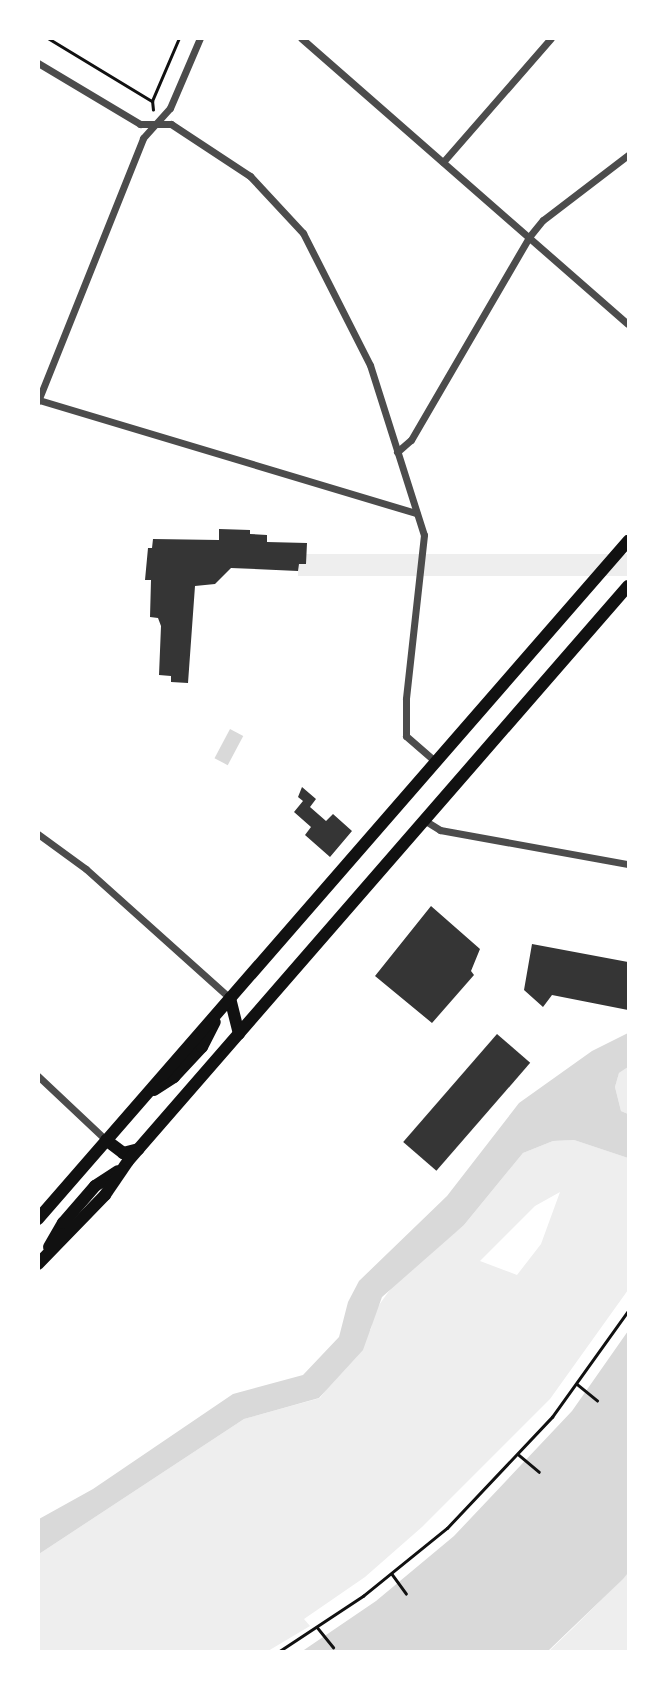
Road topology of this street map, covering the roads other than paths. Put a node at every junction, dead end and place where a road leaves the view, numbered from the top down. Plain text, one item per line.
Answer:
1 (200, 38) edge
2 (301, 38) edge
3 (551, 38) edge
4 (38, 63) edge
5 (155, 123) junction
6 (628, 155) edge
7 (443, 162) junction
8 (529, 237) junction
9 (628, 324) edge
10 (39, 400) edge
11 (397, 452) junction
12 (416, 513) junction
13 (628, 541) edge
14 (628, 586) edge
15 (436, 762) junction
16 (425, 820) junction
17 (38, 834) edge
18 (628, 864) edge
19 (228, 1000) junction
20 (239, 1034) junction
21 (38, 1076) edge
22 (106, 1140) junction
23 (139, 1149) junction
24 (38, 1219) edge
25 (41, 1261) edge

1 - 5 street
2 - 7 street
3 - 7 street
4 - 5 street
5 - 10 street
5 - 11 street
6 - 8 street
7 - 8 street
8 - 9 street
8 - 11 street
10 - 12 street
11 - 12 street
12 - 15 street
13 - 15 main road
14 - 16 main road
15 - 19 main road
16 - 18 street
16 - 20 main road
17 - 19 street
19 - 20 main road
19 - 22 main road
20 - 23 main road
21 - 22 street
22 - 23 main road
22 - 24 main road
23 - 25 main road

